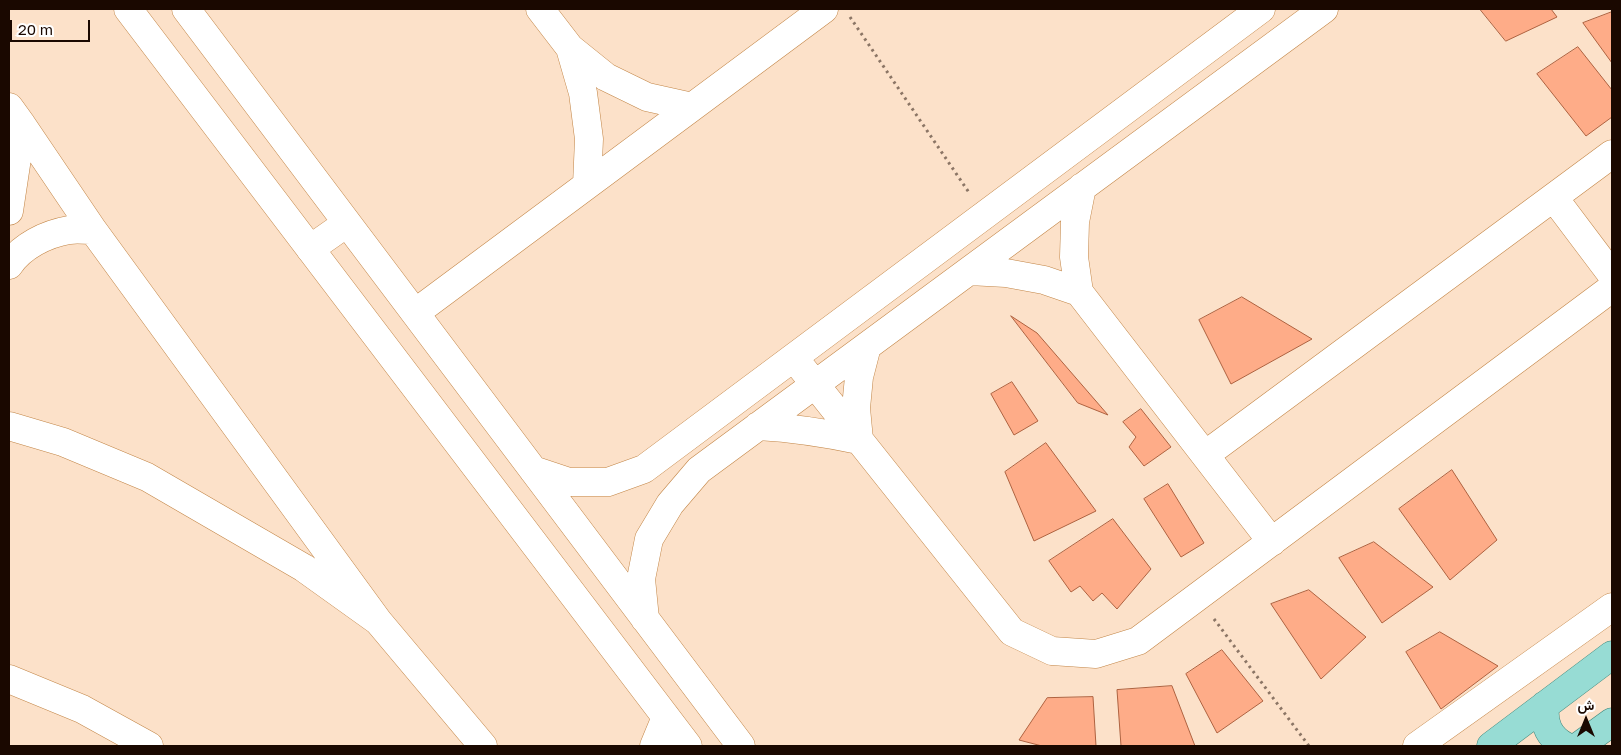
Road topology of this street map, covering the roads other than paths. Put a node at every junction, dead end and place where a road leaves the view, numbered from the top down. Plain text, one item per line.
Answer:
1 (128, 9) edge
2 (186, 9) edge
3 (540, 9) edge
4 (1261, 9) edge
5 (1324, 9) edge
6 (837, 13) edge
7 (570, 48) junction
8 (692, 107) junction
9 (16, 116) edge
10 (1612, 154) edge
11 (587, 185) junction
12 (1082, 187) junction
13 (1554, 198) junction
14 (9, 211) edge
15 (347, 223) junction
16 (93, 230) junction
17 (310, 249) junction
18 (9, 265) edge
19 (969, 271) junction
20 (1612, 275) edge
21 (1612, 288) edge
22 (1079, 292) junction
23 (415, 313) junction
24 (867, 346) junction
25 (794, 358) junction
26 (815, 384) junction
27 (9, 426) edge
28 (758, 426) junction
29 (859, 440) junction
30 (1205, 455) junction
31 (533, 470) junction
32 (1272, 542) junction
33 (1612, 606) edge
34 (645, 619) junction
35 (378, 620) junction
36 (1612, 655) edge
37 (9, 679) edge
38 (1546, 705) junction
39 (666, 717) junction
40 (1612, 722) edge
41 (149, 746) edge
42 (483, 746) edge
43 (654, 746) edge
44 (688, 746) edge
45 (741, 746) edge
46 (1417, 746) edge
47 (1491, 746) edge
48 (1565, 746) edge
49 (1579, 746) edge

1 - 17 street
2 - 15 street
3 - 7 street
4 - 25 street
5 - 12 street
6 - 8 street
7 - 8 street
7 - 11 street
8 - 11 street
9 - 14 street
9 - 16 street
10 - 13 street
11 - 23 street
12 - 19 street
12 - 22 street
13 - 20 street
13 - 30 street
15 - 17 street
15 - 23 street
16 - 18 street
16 - 35 street
17 - 39 street
19 - 22 street
19 - 24 street
21 - 32 street
22 - 30 street
23 - 31 street
24 - 26 street
24 - 29 street
25 - 26 street
25 - 31 street
26 - 28 street
26 - 29 street
27 - 35 street
28 - 29 street
28 - 34 street
29 - 32 street
30 - 32 street
31 - 34 street
33 - 46 street
34 - 45 street
35 - 42 street
36 - 38 main road
37 - 41 street
38 - 47 main road
38 - 48 main road
39 - 43 street
39 - 44 street
40 - 49 main road

